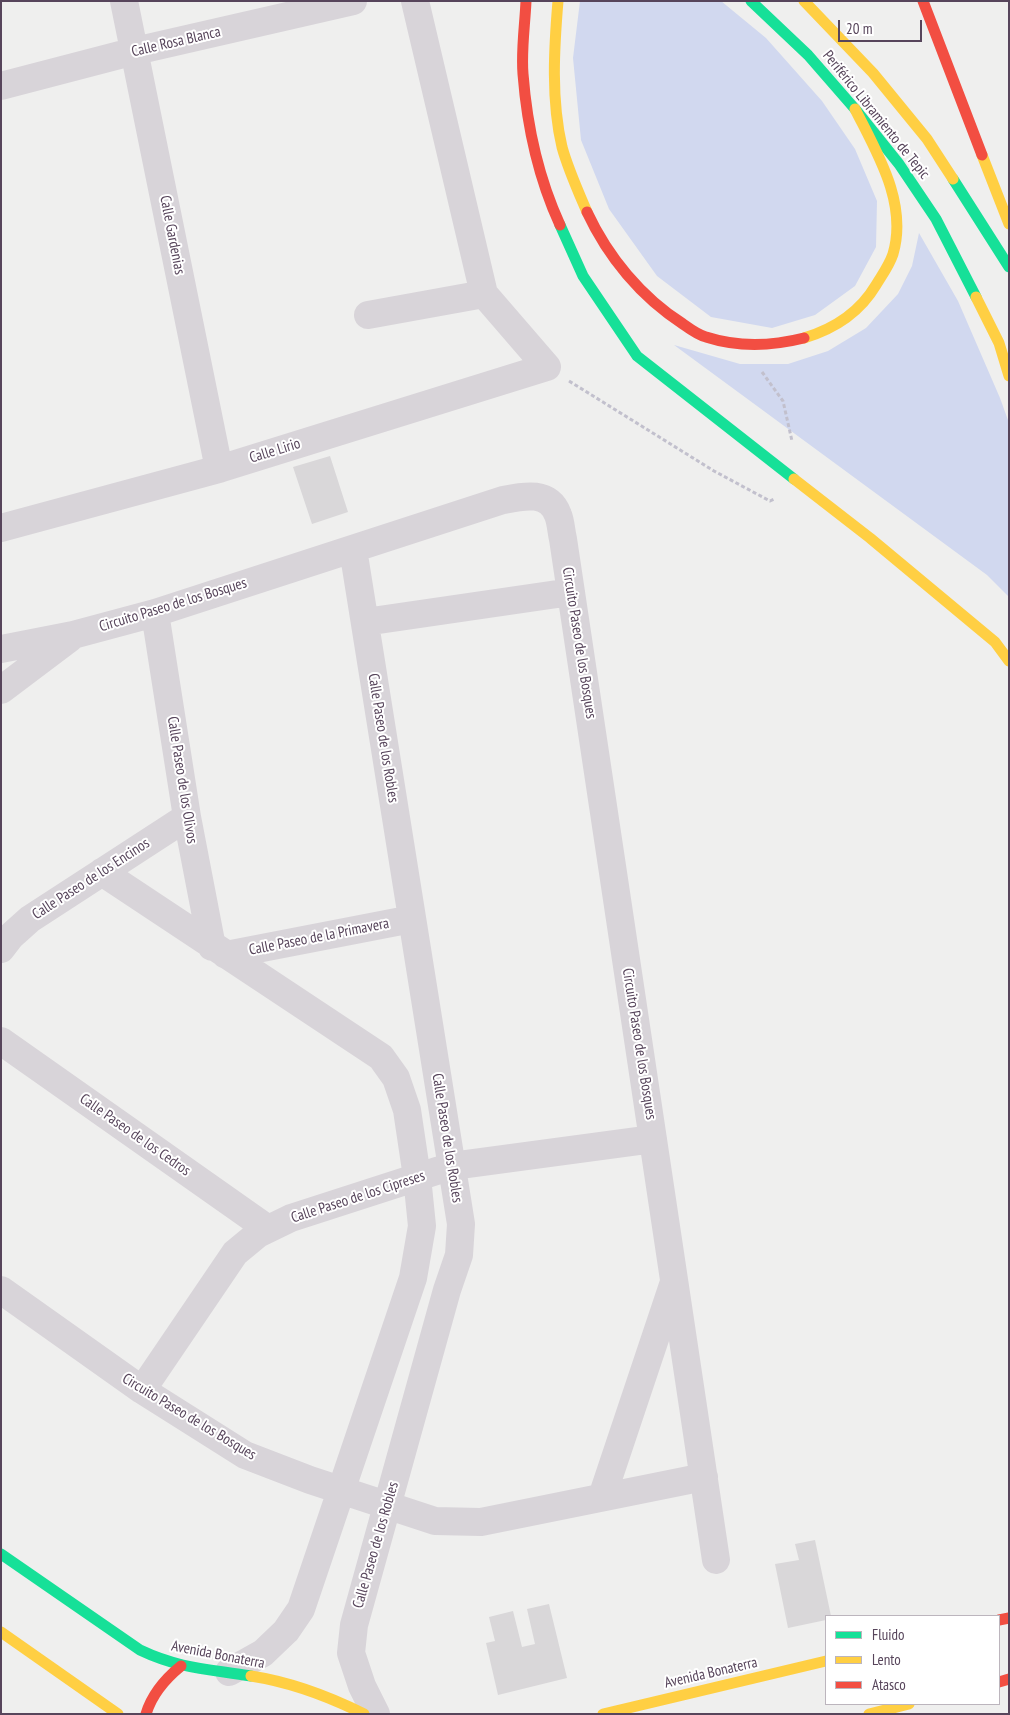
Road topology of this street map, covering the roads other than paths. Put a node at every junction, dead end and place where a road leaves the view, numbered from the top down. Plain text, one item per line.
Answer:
1 (124, 1) edge
2 (353, 1) edge
3 (415, 1) edge
4 (526, 1) edge
5 (558, 1) edge
6 (751, 1) edge
7 (804, 1) edge
8 (922, 1) edge
9 (135, 51) junction
10 (1, 86) edge
11 (855, 109) junction
12 (1009, 224) edge
13 (1009, 267) edge
14 (484, 294) junction
15 (368, 315) dead end
16 (1009, 376) edge
17 (219, 469) junction
18 (1, 528) edge
19 (353, 549) junction
20 (571, 592) junction
21 (155, 613) junction
22 (365, 622) junction
23 (73, 635) junction
24 (1, 649) edge
25 (1009, 661) edge
26 (1, 690) edge
27 (186, 817) junction
28 (102, 872) junction
29 (412, 919) junction
30 (1, 950) edge
31 (219, 951) junction
32 (1, 1041) edge
33 (653, 1138) junction
34 (452, 1166) junction
35 (417, 1177) junction
36 (268, 1229) junction
37 (674, 1281) junction
38 (1, 1290) edge
39 (142, 1390) junction
40 (704, 1477) junction
41 (342, 1490) junction
42 (602, 1497) junction
43 (388, 1505) junction
44 (1, 1554) edge
45 (716, 1560) dead end
46 (1, 1632) edge
47 (825, 1661) edge
48 (181, 1666) junction
49 (230, 1672) junction
50 (905, 1705) edge
51 (118, 1714) edge
52 (146, 1714) edge
53 (364, 1714) edge
54 (376, 1714) edge
55 (603, 1714) edge
56 (869, 1714) edge

1 - 9 street, Calle Gardenias
2 - 9 street, Calle Rosa Blanca
3 - 14 street
4 - 25 main road
5 - 11 main road
6 - 11 main road, Periférico Libramiento de Tepic
7 - 13 main road, Periférico Libramiento de Tepic
8 - 12 main road
9 - 10 street, Calle Rosa Blanca
9 - 17 street, Calle Gardenias
11 - 16 main road, Periférico Libramiento de Tepic
14 - 15 street
14 - 17 street, Calle Lirio
17 - 18 street, Calle Lirio
19 - 20 street, Circuito Paseo de los Bosques
19 - 21 street, Circuito Paseo de los Bosques
19 - 22 street, Calle Paseo de los Robles
20 - 22 street
20 - 33 street, Circuito Paseo de los Bosques
21 - 23 street, Circuito Paseo de los Bosques
21 - 27 street, Calle Paseo de los Olivos
22 - 29 street, Calle Paseo de los Robles
23 - 24 street, Circuito Paseo de los Bosques
23 - 26 street, Circuito Paseo de los Bosques
27 - 28 street, Calle Paseo de los Encinos
27 - 31 street, Calle Paseo de los Olivos
28 - 30 street, Calle Paseo de los Encinos
28 - 31 street
29 - 31 street, Calle Paseo de la Primavera
29 - 34 street, Calle Paseo de los Robles
31 - 35 street
32 - 36 street, Calle Paseo de los Cedros
33 - 34 street, Calle Paseo de los Cipreses
33 - 37 street, Circuito Paseo de los Bosques
34 - 35 street, Calle Paseo de los Cipreses
34 - 43 street, Calle Paseo de los Robles
35 - 36 street, Calle Paseo de los Cipreses
35 - 41 street
36 - 39 street, Calle Paseo de los Cipreses
37 - 40 street, Circuito Paseo de los Bosques
37 - 42 street, Circuito Paseo de los Bosques
38 - 39 street, Circuito Paseo de los Bosques
39 - 41 street, Circuito Paseo de los Bosques
40 - 42 street, Circuito Paseo de los Bosques
40 - 45 street, Circuito Paseo de los Bosques
41 - 43 street, Circuito Paseo de los Bosques
41 - 49 street
42 - 43 street, Circuito Paseo de los Bosques
43 - 54 street, Calle Paseo de los Robles
44 - 48 main road, Avenida Bonaterra
46 - 51 main road
47 - 55 main road, Avenida Bonaterra
48 - 49 main road, Avenida Bonaterra
48 - 52 main road
49 - 53 main road, Avenida Bonaterra
50 - 56 main road

